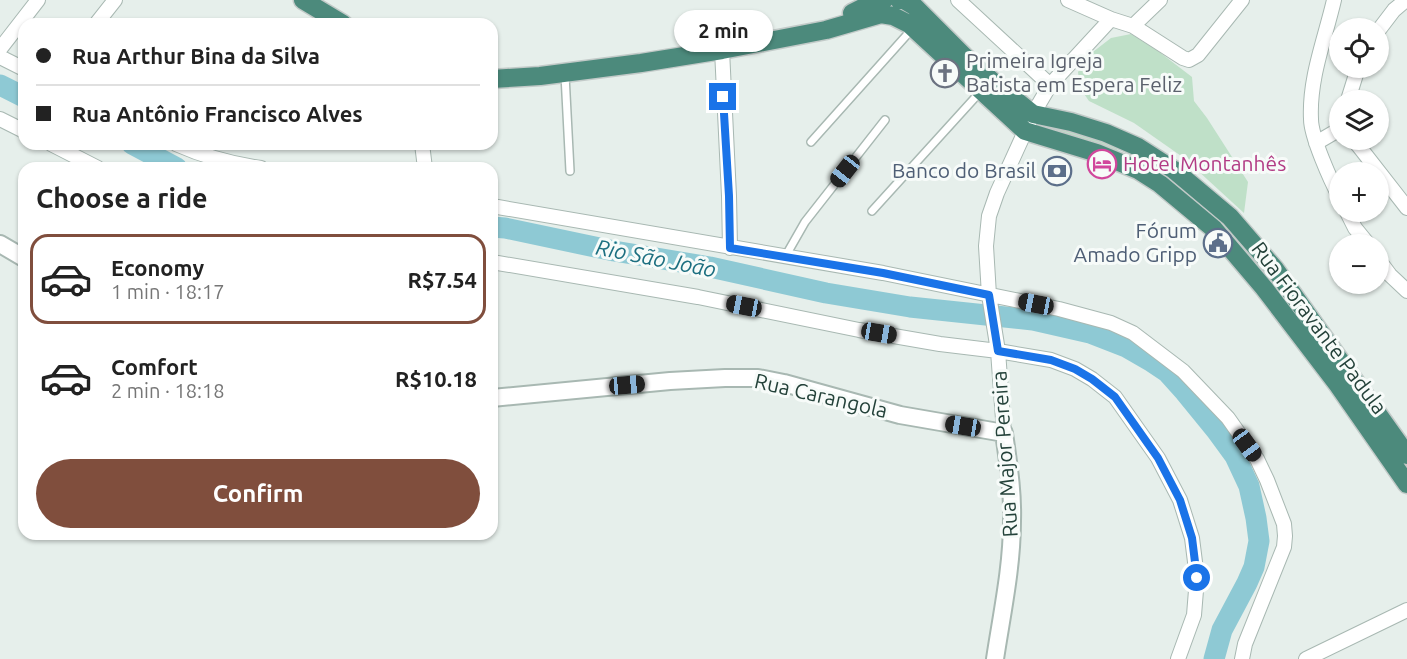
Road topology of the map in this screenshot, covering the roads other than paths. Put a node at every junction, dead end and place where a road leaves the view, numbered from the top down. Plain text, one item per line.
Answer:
1 (38, 0) edge
2 (115, 0) edge
3 (303, 0) edge
4 (899, 0) edge
5 (1068, 0) edge
6 (1160, 0) edge
7 (1242, 0) edge
8 (1334, 0) edge
9 (1406, 0) edge
10 (876, 1) edge
11 (965, 2) edge
12 (24, 18) edge
13 (101, 18) edge
14 (333, 18) edge
15 (1388, 18) edge
16 (1111, 19) junction
17 (18, 26) edge
18 (1133, 26) junction
19 (913, 28) junction
20 (825, 30) junction
21 (0, 49) edge
22 (722, 50) junction
23 (0, 57) edge
24 (18, 66) edge
25 (564, 73) junction
26 (498, 79) edge
27 (1050, 85) junction
28 (981, 91) junction
29 (1033, 114) junction
30 (0, 119) edge
31 (885, 120) dead end
32 (18, 128) edge
33 (1025, 131) junction
34 (1329, 135) edge
35 (811, 142) dead end
36 (1316, 143) junction
37 (63, 150) edge
38 (193, 150) edge
39 (1362, 150) edge
40 (86, 162) edge
41 (228, 162) edge
42 (570, 171) dead end
43 (1329, 173) edge
44 (498, 207) edge
45 (1407, 208) edge
46 (872, 212) dead end
47 (0, 244) edge
48 (730, 248) junction
49 (18, 254) edge
50 (785, 257) junction
51 (498, 263) edge
52 (1389, 274) edge
53 (1407, 291) edge
54 (989, 299) junction
55 (998, 351) junction
56 (498, 397) edge
57 (1004, 433) junction
58 (1407, 455) edge
59 (1407, 484) edge
60 (1407, 610) edge
61 (995, 659) edge
62 (1178, 659) edge
63 (1242, 659) edge
64 (1306, 659) edge

1 - 12 street
2 - 13 street
3 - 14 highway
4 - 29 highway
5 - 16 street
6 - 18 street
7 - 18 street
8 - 36 street
9 - 15 street
10 - 20 highway
11 - 27 street
16 - 18 street
16 - 27 street, Rua Major Pereira
17 - 21 street
19 - 20 highway
19 - 28 highway
19 - 35 lane
20 - 22 highway
22 - 25 highway
22 - 48 street
23 - 24 street
25 - 26 highway
25 - 42 lane
27 - 29 street, Rua Major Pereira
28 - 33 highway
28 - 46 lane
29 - 33 street, Rua Major Pereira
29 - 58 highway, Rua Fioravante Padula
30 - 32 street
31 - 50 lane
33 - 54 street, Rua Major Pereira
33 - 59 highway, Rua Fioravante Padula
34 - 36 street
36 - 43 street
37 - 40 street
38 - 41 street
39 - 45 street
44 - 48 street
47 - 49 street
48 - 50 street
50 - 54 street
51 - 55 street
52 - 53 street
54 - 55 street, Rua Major Pereira
54 - 63 street
55 - 57 street, Rua Major Pereira
55 - 62 street
56 - 57 street, Rua Carangola
57 - 61 street, Rua Major Pereira
60 - 64 street

